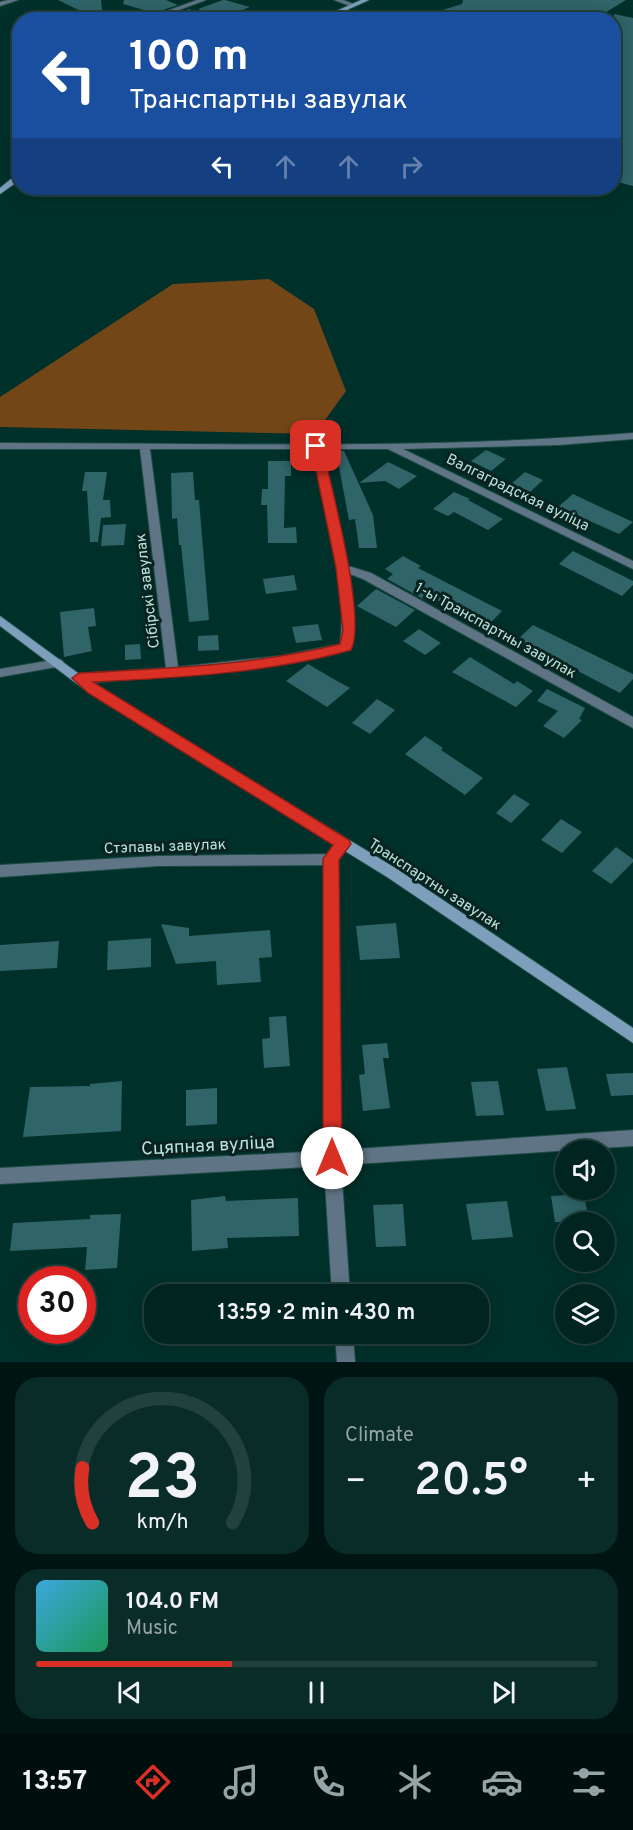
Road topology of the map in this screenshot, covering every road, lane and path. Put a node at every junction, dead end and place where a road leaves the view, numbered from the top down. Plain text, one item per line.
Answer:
1 (15, 0) edge
2 (203, 0) edge
3 (337, 0) edge
4 (366, 0) edge
5 (0, 4) edge
6 (353, 5) junction
7 (168, 12) edge
8 (337, 12) edge
9 (12, 182) edge
10 (0, 192) edge
11 (631, 439) edge
12 (0, 446) edge
13 (316, 446) junction
14 (390, 446) junction
15 (145, 448) junction
16 (633, 566) edge
17 (342, 568) junction
18 (0, 620) edge
19 (58, 663) junction
20 (0, 673) edge
21 (172, 673) junction
22 (79, 678) junction
23 (633, 723) edge
24 (344, 844) junction
25 (331, 859) junction
26 (0, 871) edge
27 (633, 1036) edge
28 (633, 1138) edge
29 (332, 1158) junction
30 (0, 1176) edge
31 (341, 1284) edge
32 (345, 1344) edge
33 (346, 1362) edge

1 - 5 street
2 - 7 street
3 - 6 street
4 - 6 main road
6 - 8 main road
9 - 10 main road
11 - 14 street
12 - 15 street
13 - 14 street
13 - 15 street
13 - 17 street
14 - 16 street, Валгаградская вуліца
15 - 21 street, Сібірскі завулак
17 - 21 street
17 - 23 street, 1-ы Транспартны завулак
18 - 19 main road, Транспартны завулак
19 - 20 street
19 - 22 main road, Транспартны завулак
21 - 22 street
22 - 24 main road, Транспартны завулак
24 - 25 street
24 - 27 main road, Транспартны завулак
25 - 26 street, Стэпавы завулак
25 - 29 street
28 - 29 street, Сцяпная вуліца
29 - 30 street, Сцяпная вуліца
29 - 31 street
32 - 33 street

